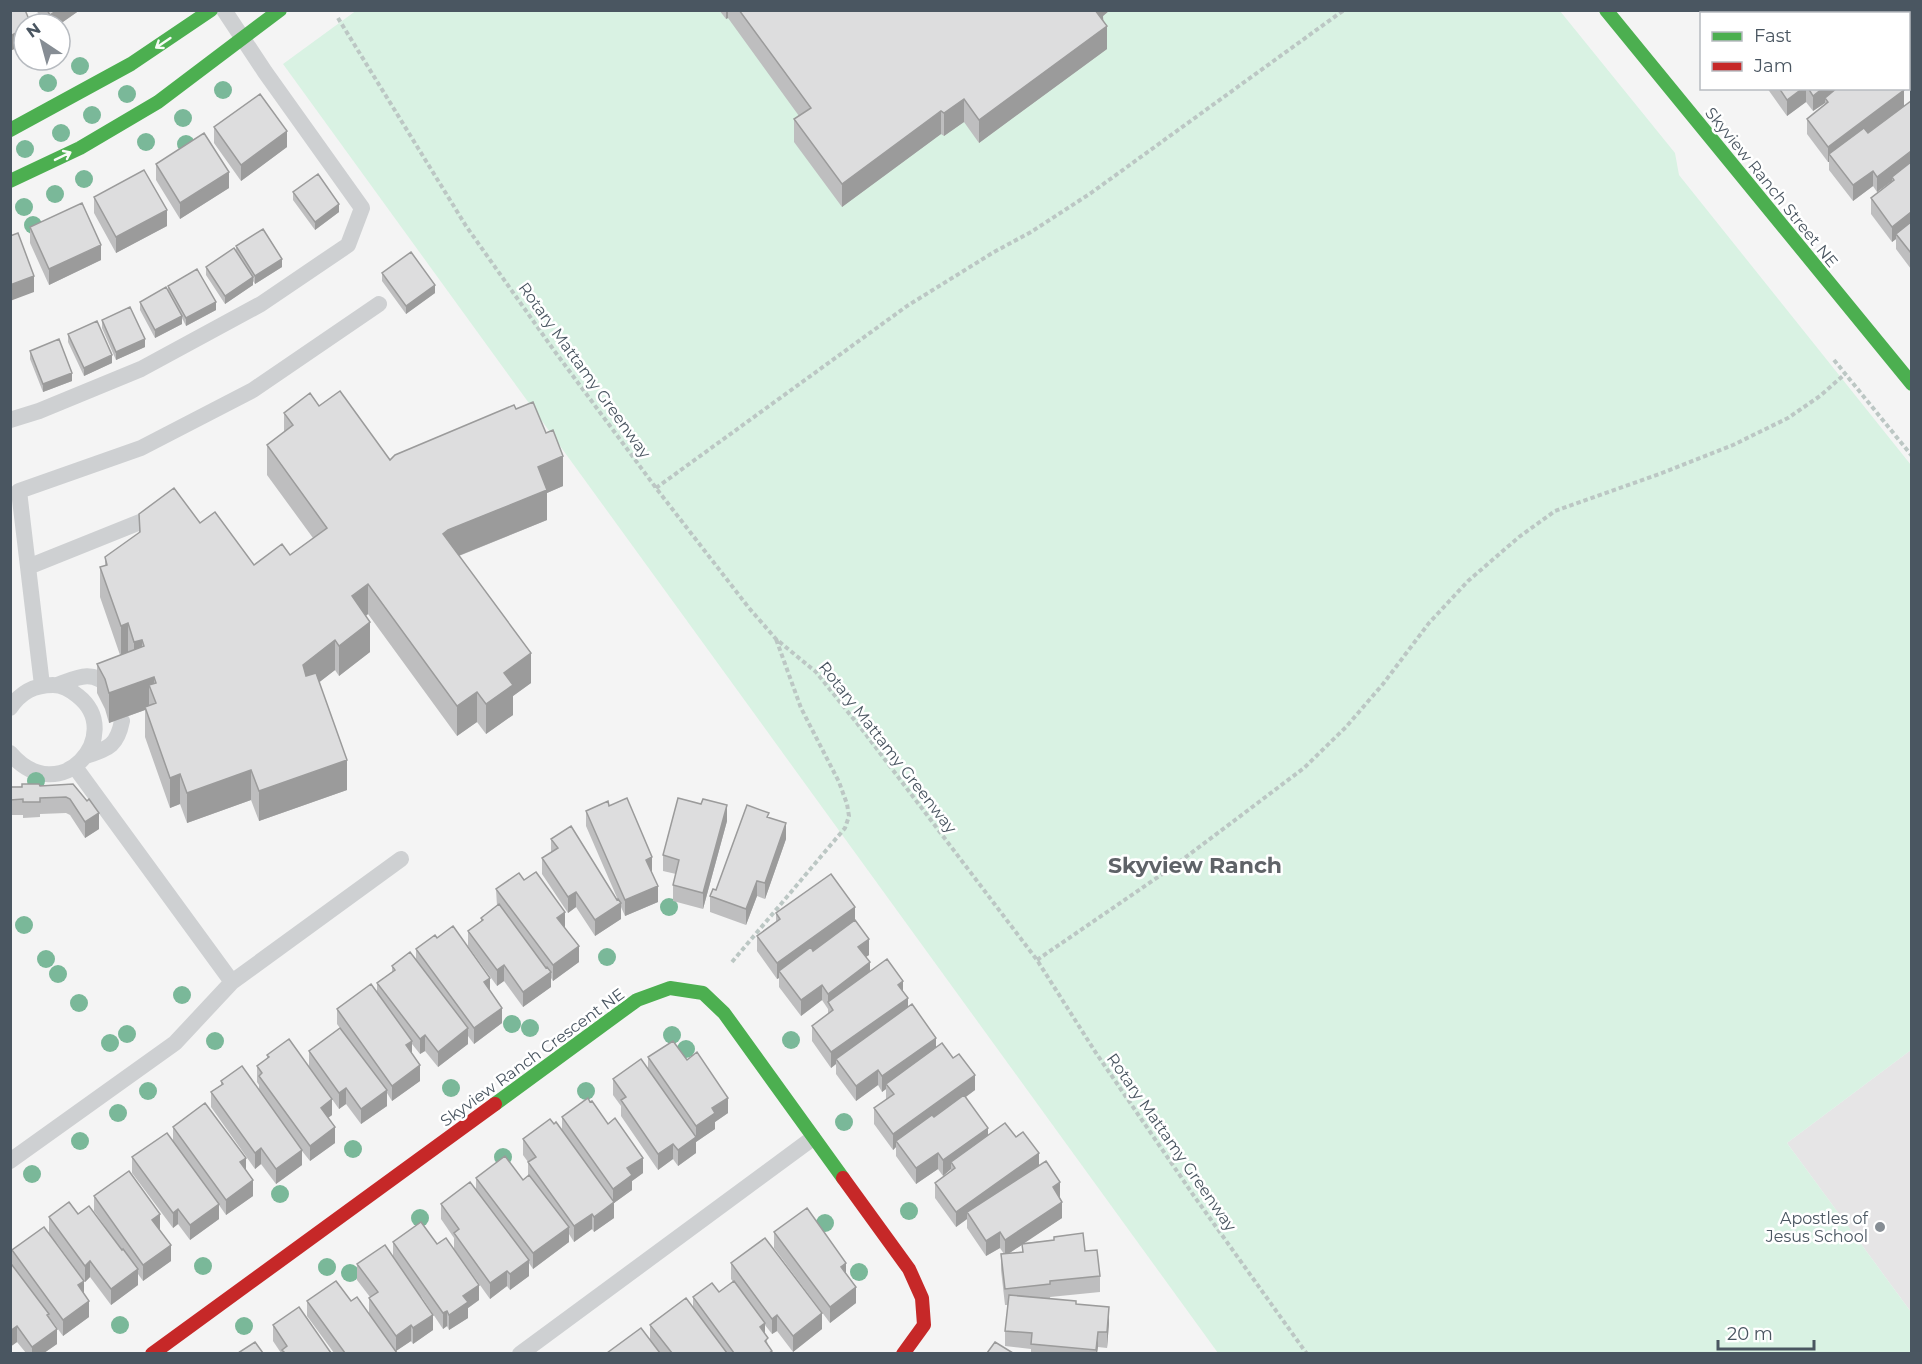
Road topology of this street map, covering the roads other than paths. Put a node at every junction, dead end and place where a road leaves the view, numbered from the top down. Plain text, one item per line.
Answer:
1 (212, 10) edge
2 (224, 10) edge
3 (280, 10) edge
4 (1609, 11) edge
5 (243, 39) junction
6 (10, 130) edge
7 (10, 181) edge
8 (379, 303) dead end
9 (1911, 384) edge
10 (10, 420) edge
11 (155, 516) edge
12 (28, 567) junction
13 (50, 685) junction
14 (110, 687) edge
15 (10, 708) edge
16 (122, 721) dead end
17 (10, 753) edge
18 (80, 762) junction
19 (401, 859) dead end
20 (232, 982) junction
21 (813, 1138) junction
22 (10, 1161) edge
23 (152, 1353) edge
24 (520, 1353) edge
25 (903, 1353) edge

1 -> 6 street
2 - 5 lane
3 - 5 street
4 - 9 street, Skyview Ranch Street NE
7 -> 5 street
5 - 10 lane
8 - 12 lane
11 - 12 lane
12 - 13 lane
13 - 14 lane
13 - 15 lane
13 - 18 lane
16 - 18 lane
17 - 18 lane
18 - 20 lane
19 - 20 lane
20 - 22 lane
21 - 23 street, Skyview Ranch Crescent NE
21 - 24 lane
21 - 25 street, Skyview Ranch Crescent NE

